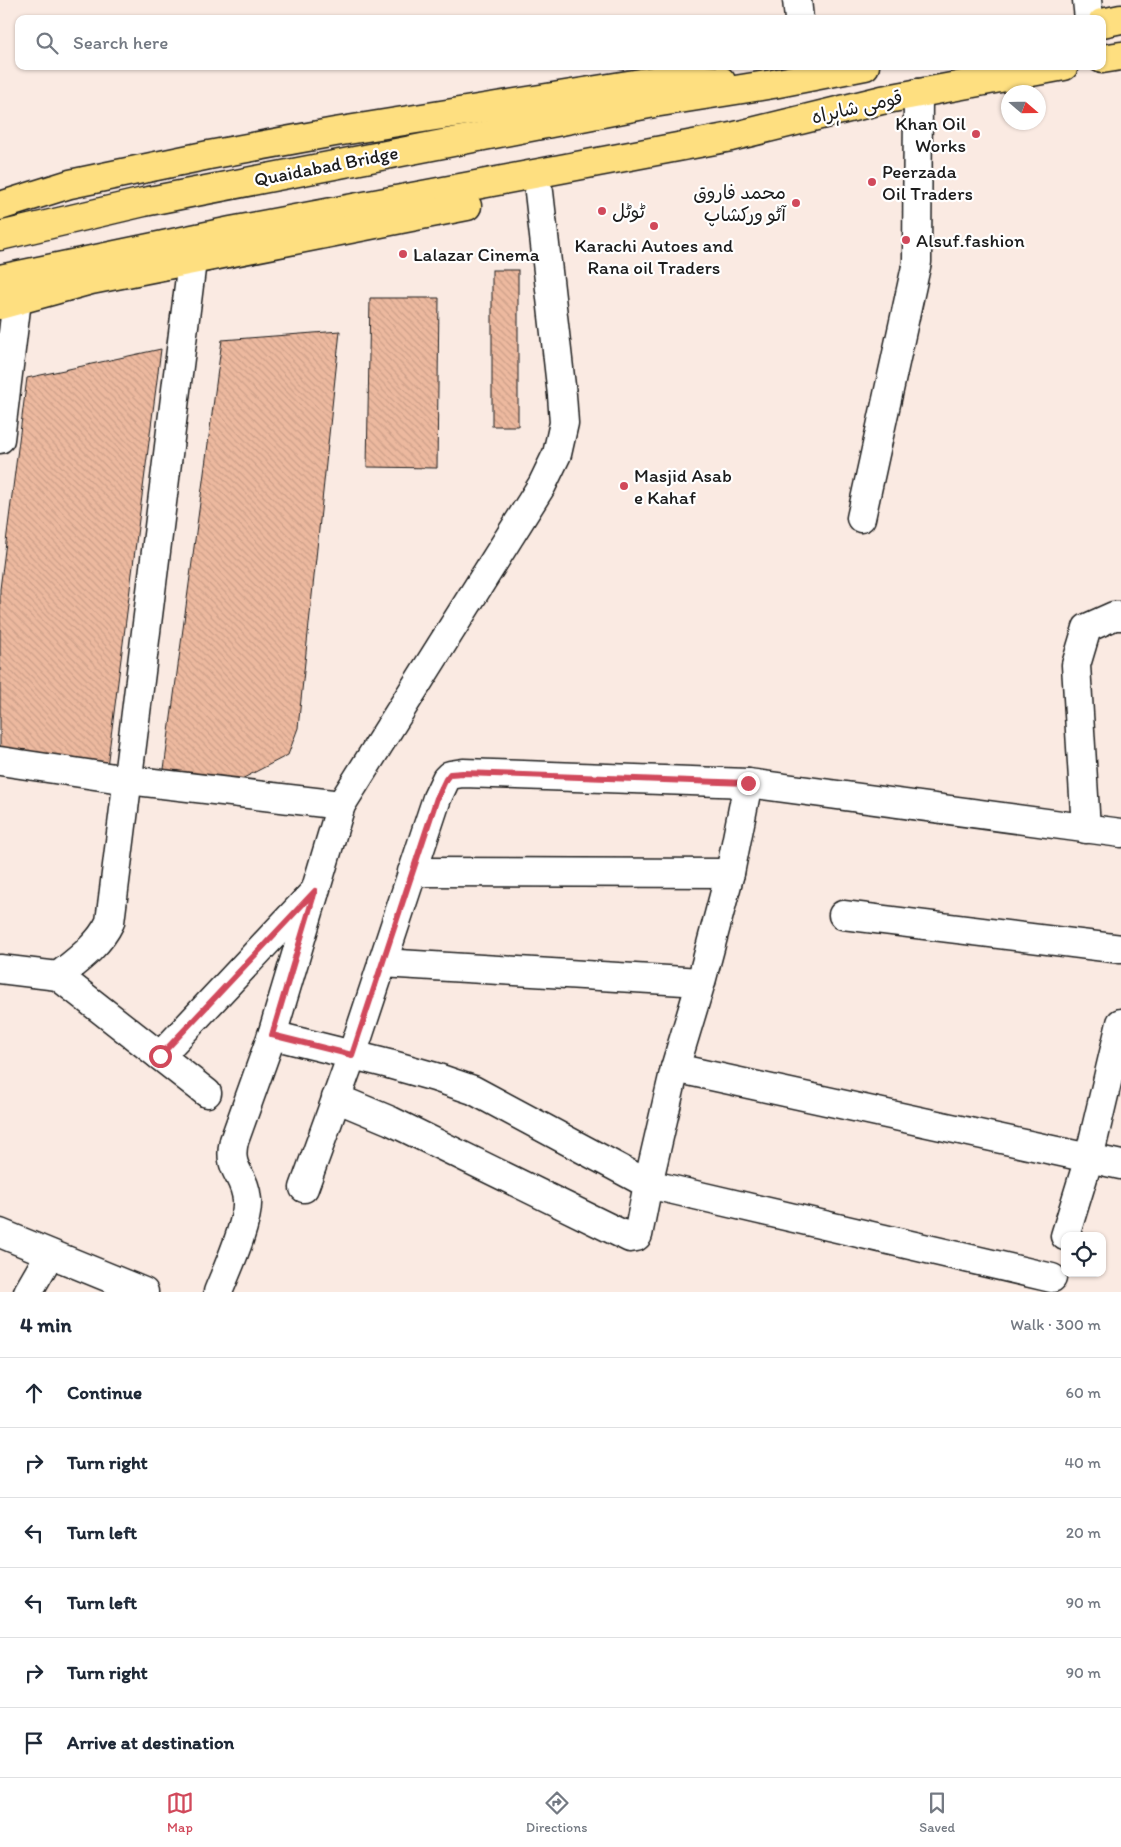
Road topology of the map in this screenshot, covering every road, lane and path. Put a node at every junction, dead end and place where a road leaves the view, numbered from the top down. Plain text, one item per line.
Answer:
1 (797, 0) edge
2 (1087, 0) edge
3 (799, 15) edge
4 (1089, 15) edge
5 (1121, 19) edge
6 (1106, 22) edge
7 (1121, 56) edge
8 (1106, 58) edge
9 (826, 70) edge
10 (1042, 70) edge
11 (806, 72) edge
12 (773, 84) junction
13 (918, 93) junction
14 (654, 103) joint
15 (731, 137) junction
16 (539, 192) junction
17 (0, 206) edge
18 (0, 236) edge
19 (192, 261) junction
20 (0, 279) edge
21 (9, 302) edge
22 (0, 439) edge
23 (861, 518) dead end
24 (1121, 616) edge
25 (0, 761) edge
26 (128, 780) junction
27 (748, 783) junction
28 (341, 805) junction
29 (1086, 829) junction
30 (1121, 834) edge
31 (412, 872) junction
32 (730, 874) junction
33 (315, 891) junction
34 (843, 915) dead end
35 (1121, 949) edge
36 (382, 963) junction
37 (0, 969) edge
38 (58, 976) junction
39 (701, 982) junction
40 (1121, 1023) edge
41 (272, 1035) junction
42 (352, 1055) junction
43 (160, 1056) junction
44 (675, 1068) junction
45 (207, 1092) dead end
46 (336, 1098) junction
47 (1089, 1158) junction
48 (1121, 1165) edge
49 (648, 1184) junction
50 (304, 1188) dead end
51 (1066, 1232) edge
52 (0, 1233) edge
53 (1061, 1248) edge
54 (50, 1254) junction
55 (1049, 1285) edge
56 (28, 1292) edge
57 (144, 1292) edge
58 (218, 1292) edge

1 - 3 street
2 - 4 street
5 - 6 highway
7 - 8 highway
9 - 11 highway, قومی شاہراہ
10 - 13 highway, قومی شاہراہ
11 - 12 highway, قومی شاہراہ
12 - 14 highway, قومی شاہراہ
12 - 17 highway
13 - 15 highway, قومی شاہراہ
13 - 23 street
14 - 18 highway, Quaidabad Bridge
15 - 16 highway
15 - 20 highway, قومی شاہراہ
16 - 19 highway
16 - 28 street
19 - 21 highway
19 - 26 street
21 - 22 street
24 - 29 street
25 - 26 street
26 - 28 street
26 - 38 street
27 - 29 street
27 - 31 street
27 - 32 street
28 - 33 street
29 - 30 street
31 - 32 street
31 - 36 street
32 - 39 street
33 - 41 street
33 - 43 street
34 - 35 street
36 - 39 street
36 - 42 street
37 - 38 street
38 - 43 street
39 - 44 street
40 - 47 street
41 - 42 street
41 - 58 street
42 - 46 street
42 - 49 street
43 - 45 street
44 - 47 street
44 - 49 street
46 - 49 street
46 - 50 street
47 - 48 street
47 - 51 street
49 - 55 street
52 - 54 street
53 - 55 street
54 - 56 street
54 - 57 street

